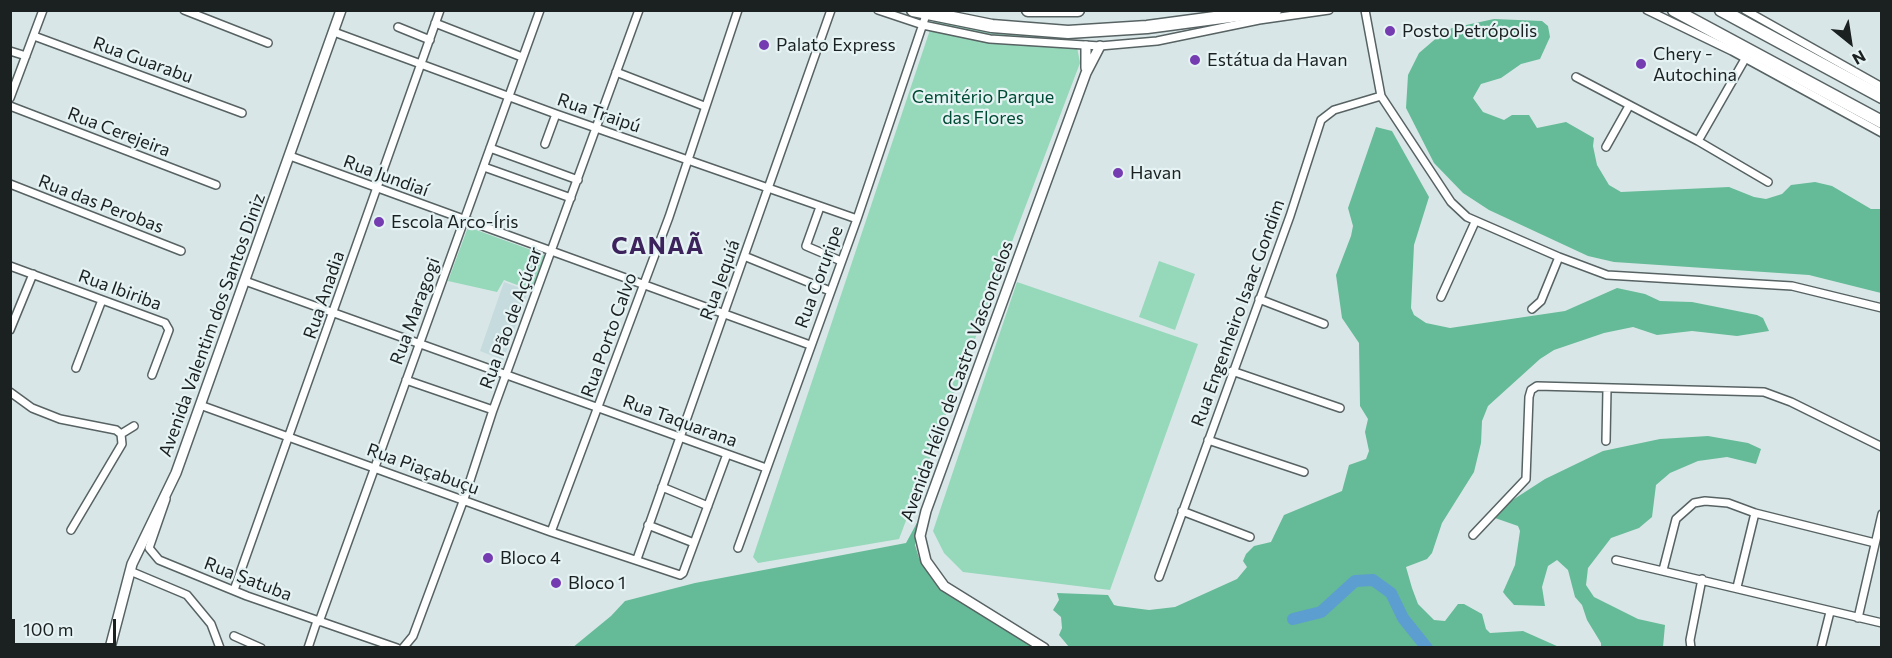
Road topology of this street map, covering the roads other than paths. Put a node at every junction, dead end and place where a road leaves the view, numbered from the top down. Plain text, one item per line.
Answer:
1 (44, 10) edge
2 (184, 10) edge
3 (341, 10) edge
4 (440, 10) edge
5 (540, 10) edge
6 (639, 10) edge
7 (738, 10) edge
8 (831, 10) edge
9 (878, 10) edge
10 (913, 10) edge
11 (1028, 10) edge
12 (1078, 10) edge
13 (1275, 10) edge
14 (1329, 10) edge
15 (1365, 10) edge
16 (1647, 10) edge
17 (1674, 10) edge
18 (1721, 10) edge
19 (1745, 10) edge
20 (1255, 17) junction
21 (925, 20) junction
22 (435, 23) junction
23 (398, 27) dead end
24 (334, 32) junction
25 (34, 36) junction
26 (430, 40) junction
27 (268, 43) dead end
28 (1086, 46) junction
29 (1100, 46) junction
30 (10, 51) edge
31 (26, 57) junction
32 (522, 57) junction
33 (1745, 59) junction
34 (421, 65) junction
35 (616, 72) junction
36 (1086, 73) junction
37 (1576, 77) dead end
38 (1881, 87) edge
39 (508, 96) junction
40 (1381, 96) junction
41 (1881, 97) edge
42 (10, 98) edge
43 (10, 106) edge
44 (704, 106) junction
45 (1629, 106) junction
46 (242, 113) dead end
47 (556, 114) junction
48 (1881, 122) edge
49 (596, 128) junction
50 (1881, 134) edge
51 (1698, 141) junction
52 (545, 144) dead end
53 (1606, 147) dead end
54 (490, 148) junction
55 (290, 156) junction
56 (686, 160) junction
57 (484, 167) junction
58 (578, 180) junction
59 (1768, 182) dead end
60 (10, 184) edge
61 (216, 185) dead end
62 (768, 188) junction
63 (376, 190) junction
64 (571, 198) junction
65 (820, 207) junction
66 (857, 219) junction
67 (464, 220) junction
68 (1475, 222) junction
69 (181, 251) dead end
70 (552, 251) junction
71 (744, 256) junction
72 (1559, 257) junction
73 (841, 261) junction
74 (10, 266) edge
75 (33, 274) junction
76 (245, 281) junction
77 (643, 286) junction
78 (830, 291) junction
79 (1441, 297) dead end
80 (1259, 299) junction
81 (102, 300) junction
82 (1881, 308) edge
83 (1532, 309) dead end
84 (334, 312) junction
85 (723, 314) junction
86 (1324, 324) dead end
87 (10, 330) edge
88 (420, 342) junction
89 (810, 345) junction
90 (76, 368) dead end
91 (1232, 371) junction
92 (507, 374) junction
93 (152, 375) dead end
94 (406, 380) junction
95 (1607, 389) junction
96 (10, 392) edge
97 (200, 405) junction
98 (598, 407) junction
99 (1340, 408) dead end
100 (494, 410) junction
101 (134, 426) dead end
102 (121, 434) junction
103 (288, 437) junction
104 (680, 438) junction
105 (1208, 440) junction
106 (1606, 441) dead end
107 (1881, 447) edge
108 (727, 454) junction
109 (376, 468) junction
110 (766, 468) junction
111 (1304, 472) dead end
112 (662, 487) junction
113 (167, 493) junction
114 (464, 499) junction
115 (708, 506) junction
116 (1182, 511) junction
117 (1755, 513) junction
118 (1881, 514) edge
119 (648, 525) junction
120 (71, 530) dead end
121 (551, 532) junction
122 (1473, 535) dead end
123 (1250, 537) dead end
124 (694, 543) junction
125 (1875, 543) junction
126 (738, 548) dead end
127 (637, 559) junction
128 (1616, 560) dead end
129 (1663, 570) junction
130 (130, 571) junction
131 (1159, 577) dead end
132 (1702, 579) junction
133 (1737, 587) junction
134 (234, 590) junction
135 (1830, 612) junction
136 (1858, 618) junction
137 (318, 621) junction
138 (1881, 623) edge
139 (234, 636) dead end
140 (1690, 644) edge
141 (110, 648) edge
142 (220, 648) edge
143 (261, 648) edge
144 (308, 648) edge
145 (397, 648) edge
146 (403, 648) edge
147 (1044, 648) edge
148 (1821, 648) edge

1 - 25 street
2 - 27 street
3 - 24 street, Avenida Valentim dos Santos Diniz
4 - 22 street, Rua Anadia
5 - 32 street, Rua Maragogi
6 - 35 street, Rua Pão de Açúcar
7 - 44 street, Rua Porto Calvo
8 - 62 street, Rua Jequiá
9 - 21 street
10 - 21 highway
11 - 12 highway
13 - 20 highway
14 - 20 street
15 - 40 street
16 - 33 street
17 - 48 highway
18 - 41 highway
19 - 38 street
20 - 21 highway
20 - 29 street
21 - 28 street
21 - 66 street, Rua Coruripe
22 - 26 street, Rua Anadia
22 - 32 street
23 - 26 street
24 - 34 street, Rua Traipú
24 - 55 street, Avenida Valentim dos Santos Diniz
25 - 31 street
25 - 46 street, Rua Guarabu
26 - 34 street, Rua Anadia
28 - 29 street
28 - 36 street, Avenida Hélio de Castro Vasconcelos
29 - 36 street, Avenida Hélio de Castro Vasconcelos
30 - 31 street
31 - 42 street
32 - 39 street, Rua Maragogi
33 - 50 street
33 - 51 street
34 - 39 street, Rua Traipú
34 - 63 street, Rua Anadia
35 - 44 street
35 - 49 street, Rua Pão de Açúcar
36 - 147 street, Avenida Hélio de Castro Vasconcelos
37 - 45 street
39 - 47 street, Rua Traipú
39 - 54 street, Rua Maragogi
40 - 68 street
40 - 80 street, Rua Engenheiro Isaac Gondim
43 - 61 street, Rua Cerejeira
44 - 56 street, Rua Porto Calvo
45 - 51 street
45 - 53 street
47 - 49 street, Rua Traipú
47 - 52 street
49 - 56 street, Rua Traipú
49 - 58 street, Rua Pão de Açúcar
51 - 59 street
54 - 57 street, Rua Maragogi
54 - 58 street
55 - 63 street, Rua Jundiaí
55 - 76 street, Avenida Valentim dos Santos Diniz
56 - 62 street, Rua Traipú
56 - 77 street, Rua Porto Calvo
57 - 64 street
57 - 67 street, Rua Maragogi
58 - 64 street, Rua Pão de Açúcar
60 - 69 street, Rua das Perobas
62 - 65 street, Rua Traipú
62 - 71 street, Rua Jequiá
63 - 67 street, Rua Jundiaí
63 - 84 street, Rua Anadia
64 - 70 street, Rua Pão de Açúcar
65 - 66 street, Rua Traipú
65 - 73 street
66 - 73 street, Rua Coruripe
67 - 70 street, Rua Jundiaí
67 - 88 street, Rua Maragogi
68 - 72 street
68 - 79 street
70 - 77 street, Rua Jundiaí
70 - 92 street, Rua Pão de Açúcar
71 - 78 street
71 - 85 street, Rua Jequiá
72 - 82 street
72 - 83 street
73 - 78 street, Rua Coruripe
74 - 75 street, Rua Ibiriba
75 - 81 street, Rua Ibiriba
75 - 87 street
76 - 84 street, Rua Taquarana
76 - 97 street, Avenida Valentim dos Santos Diniz
77 - 85 street, Rua Jundiaí
77 - 98 street, Rua Porto Calvo
78 - 89 street, Rua Coruripe
80 - 86 street
80 - 91 street, Rua Engenheiro Isaac Gondim
81 - 90 street
81 - 93 street, Rua Ibiriba
84 - 88 street, Rua Taquarana
84 - 103 street, Rua Anadia
85 - 89 street, Rua Jundiaí
85 - 104 street, Rua Jequiá
88 - 92 street, Rua Taquarana
88 - 94 street, Rua Maragogi
89 - 110 street, Rua Coruripe
91 - 99 street
91 - 105 street, Rua Engenheiro Isaac Gondim
92 - 98 street, Rua Taquarana
92 - 100 street, Rua Pão de Açúcar
94 - 100 street
94 - 109 street, Rua Maragogi
95 - 106 street
95 - 107 street
95 - 122 street
96 - 102 street
97 - 103 street, Rua Piaçabuçu
97 - 113 street, Avenida Valentim dos Santos Diniz
98 - 104 street, Rua Taquarana
98 - 121 street, Rua Porto Calvo
100 - 114 street, Rua Pão de Açúcar
101 - 102 street
102 - 120 street
103 - 109 street, Rua Piaçabuçu
103 - 134 street, Rua Anadia
104 - 108 street, Rua Taquarana
104 - 112 street, Rua Jequiá
105 - 111 street
105 - 116 street, Rua Engenheiro Isaac Gondim
108 - 110 street, Rua Taquarana
108 - 115 street
109 - 114 street, Rua Piaçabuçu
109 - 137 street, Rua Maragogi
110 - 126 street, Rua Coruripe
112 - 115 street
112 - 119 street, Rua Jequiá
113 - 130 street, Avenida Valentim dos Santos Diniz
113 - 134 street, Rua Satuba
114 - 121 street, Rua Piaçabuçu
114 - 146 street, Rua Pão de Açúcar
115 - 124 street
116 - 123 street
116 - 131 street, Rua Engenheiro Isaac Gondim
117 - 125 street
117 - 129 street
117 - 133 street
118 - 125 street
119 - 124 street
119 - 127 street, Rua Jequiá
121 - 127 street, Rua Piaçabuçu
124 - 127 street, Rua Piaçabuçu
125 - 136 street
128 - 129 street
129 - 132 street
130 - 141 street, Avenida Valentim dos Santos Diniz
130 - 142 street
132 - 133 street
132 - 140 street
133 - 135 street
134 - 137 street, Rua Satuba
135 - 136 street
135 - 148 street
136 - 138 street
137 - 144 street, Rua Maragogi
137 - 145 street, Rua Satuba
139 - 143 street

